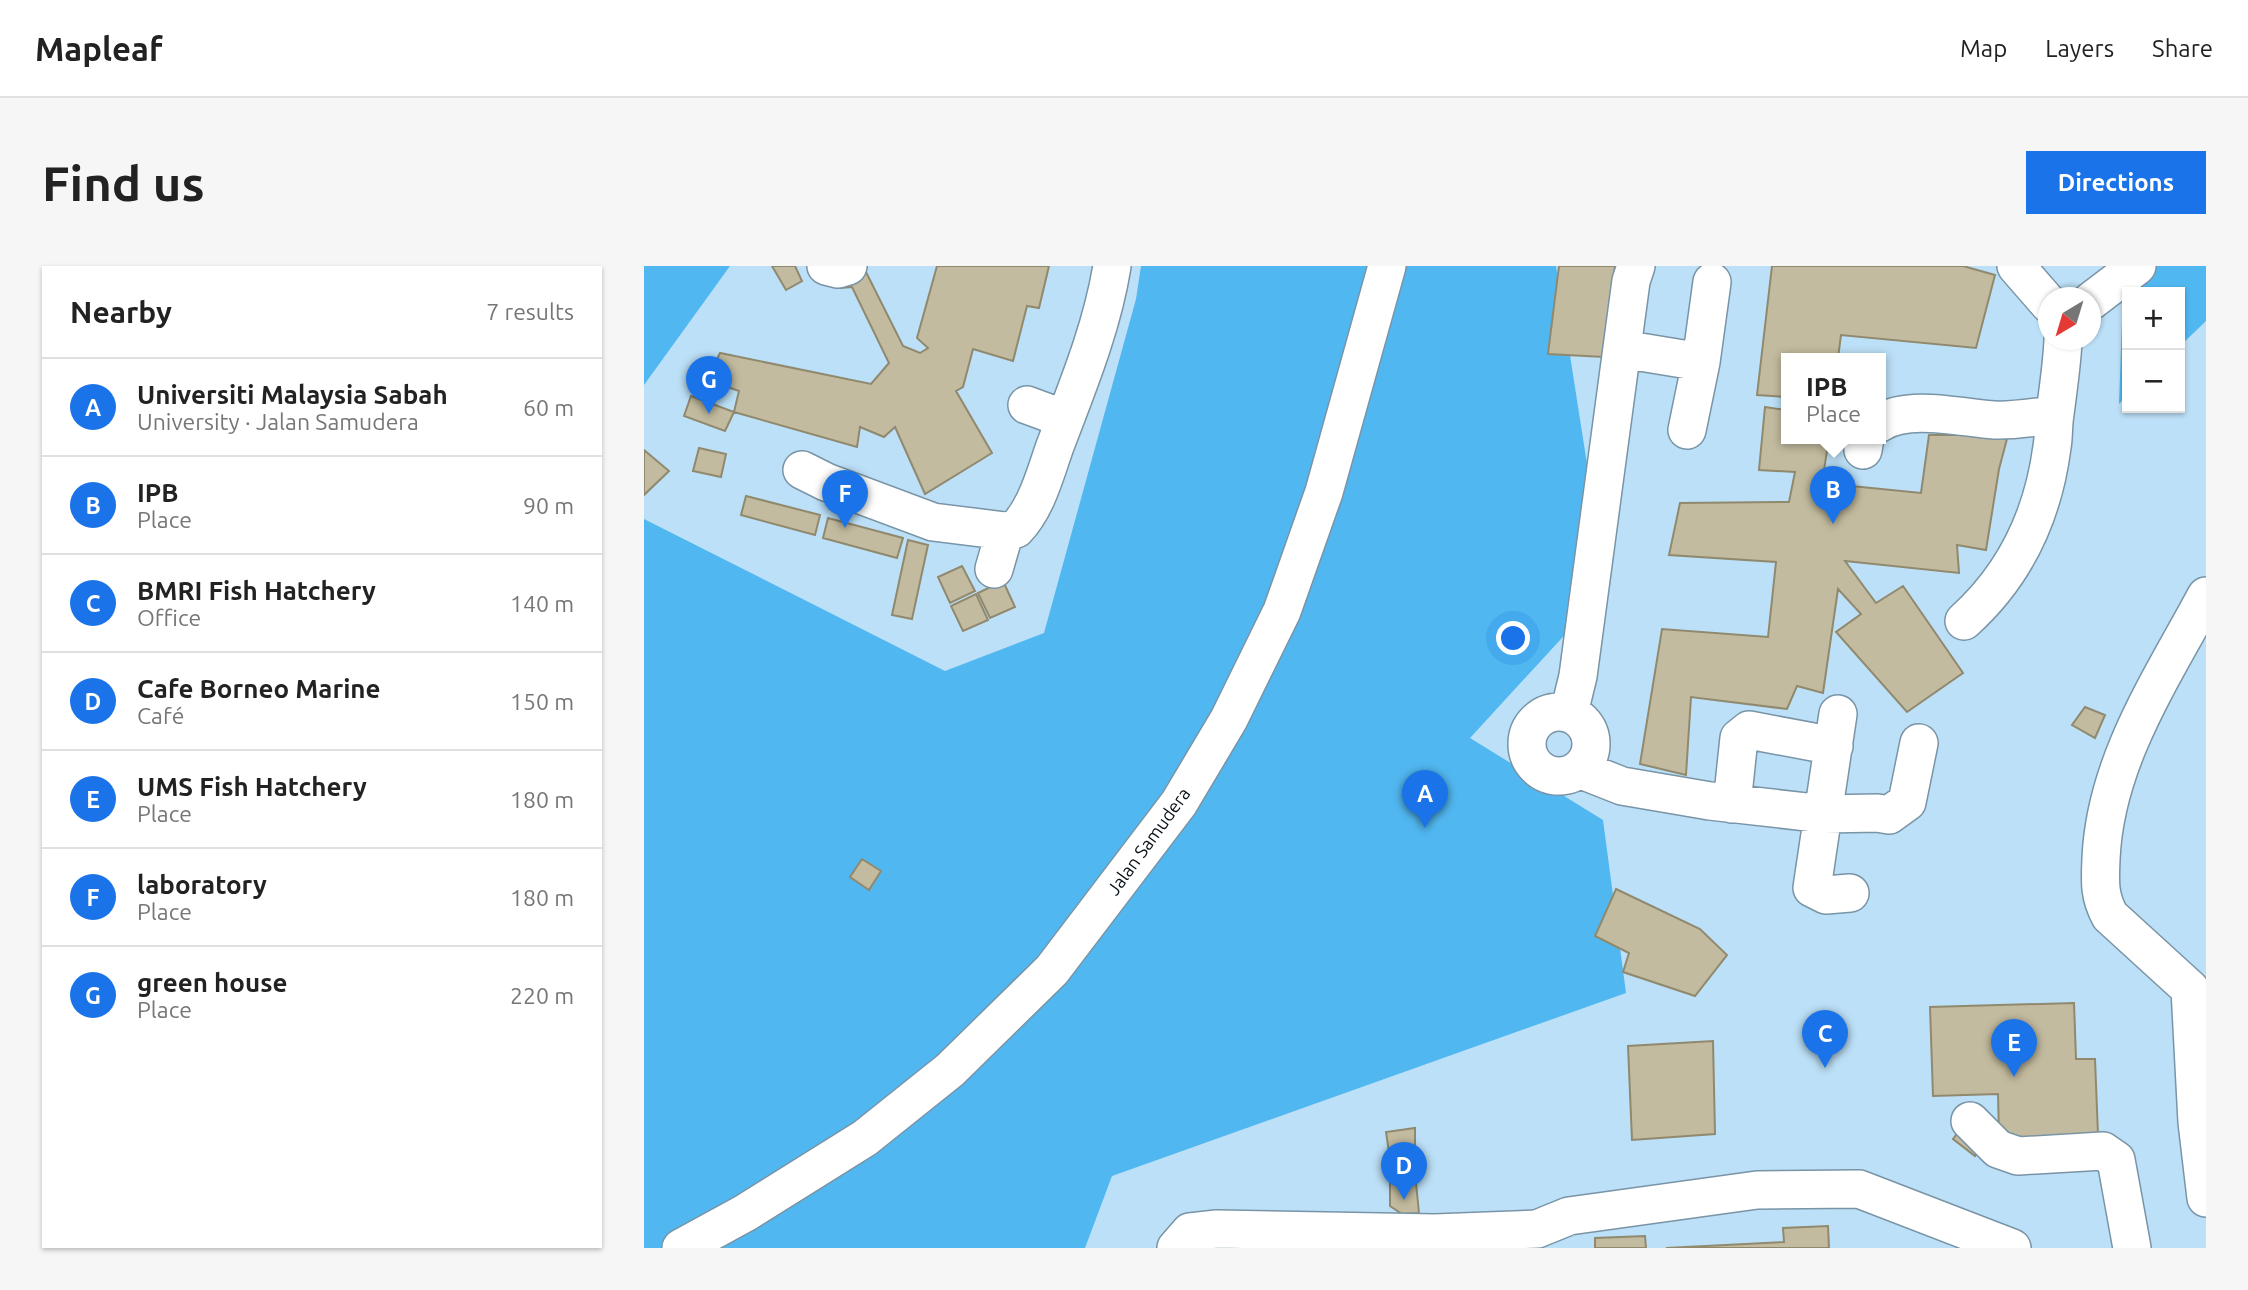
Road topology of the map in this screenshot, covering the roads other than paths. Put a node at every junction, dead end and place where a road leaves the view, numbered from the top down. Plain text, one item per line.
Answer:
1 (827, 266) edge
2 (848, 266) edge
3 (1112, 266) edge
4 (1387, 266) edge
5 (1636, 266) edge
6 (2017, 266) edge
7 (2137, 266) edge
8 (1712, 282) dead end
9 (2038, 291) edge
10 (2101, 293) edge
11 (1622, 349) junction
12 (2063, 350) edge
13 (1701, 362) junction
14 (2054, 415) junction
15 (1886, 419) edge
16 (1687, 429) dead end
17 (802, 470) dead end
18 (1005, 531) junction
19 (994, 569) dead end
20 (2206, 596) edge
21 (1964, 621) dead end
22 (1569, 713) junction
23 (1919, 743) dead end
24 (1579, 769) junction
25 (1715, 809) junction
26 (1824, 814) junction
27 (1850, 892) dead end
28 (1970, 1121) dead end
29 (2202, 1122) edge
30 (2206, 1198) edge
31 (1545, 1235) edge
32 (1438, 1240) edge
33 (681, 1248) edge
34 (1176, 1248) edge
35 (2012, 1248) edge
36 (2132, 1248) edge

1 - 2 street
3 - 18 street
4 - 33 street, Jalan Samudera
5 - 11 street
6 - 9 street
7 - 10 street
8 - 13 street
11 - 13 street
11 - 22 street
12 - 14 street
13 - 16 street
14 - 15 street
14 - 21 street
17 - 18 street
18 - 19 street
20 - 29 street
22 - 24 street
22 - 24 street
23 - 26 street
24 - 25 street
25 - 26 street
25 - 26 street
26 - 27 street
28 - 36 street
29 - 30 street
31 - 32 street
31 - 35 street
32 - 34 street

